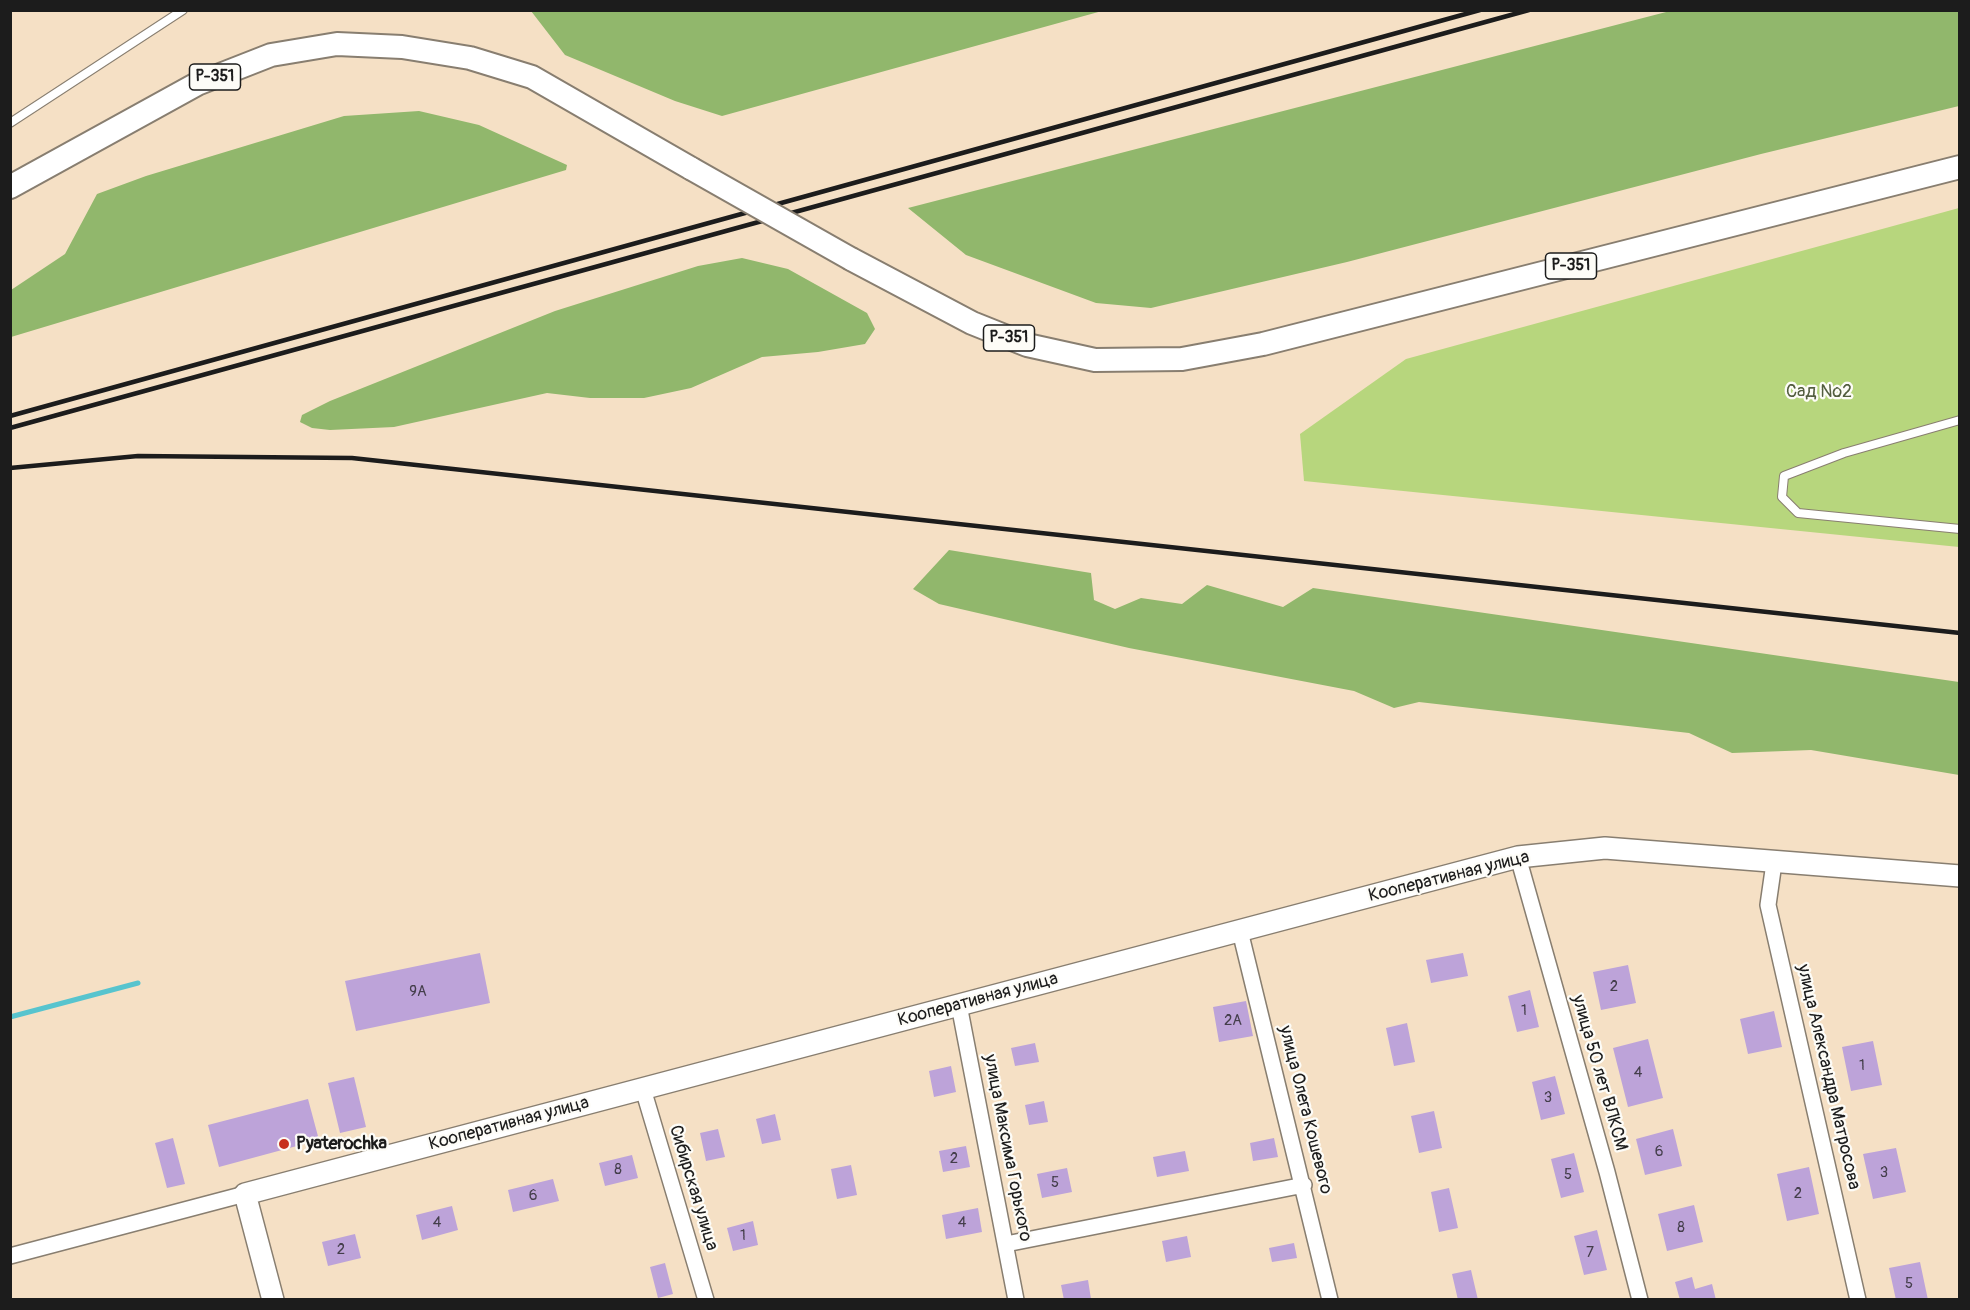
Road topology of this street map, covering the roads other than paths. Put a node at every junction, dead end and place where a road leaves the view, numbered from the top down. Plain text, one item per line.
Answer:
1 (183, 10) edge
2 (10, 123) edge
3 (1959, 167) edge
4 (10, 187) edge
5 (1959, 420) edge
6 (1959, 529) edge
7 (1518, 857) junction
8 (1774, 863) junction
9 (1959, 876) edge
10 (1240, 931) junction
11 (959, 1005) junction
12 (643, 1089) junction
13 (1304, 1185) junction
14 (245, 1194) junction
15 (1006, 1244) junction
16 (10, 1256) edge
17 (273, 1299) edge
18 (706, 1299) edge
19 (1016, 1299) edge
20 (1330, 1299) edge
21 (1640, 1299) edge
22 (1858, 1299) edge

1 - 2 lane
3 - 4 main road, Р-351, bridge
5 - 6 lane
7 - 8 main road, Кооперативная улица
7 - 10 main road, Кооперативная улица
7 - 21 street, улица 50 лет ВЛКСМ
8 - 9 main road, Кооперативная улица
8 - 22 street, улица Александра Матросова
10 - 11 main road, Кооперативная улица
10 - 13 street, улица Олега Кошевого
11 - 12 main road, Кооперативная улица
11 - 15 street, улица Максима Горького
12 - 14 main road, Кооперативная улица
12 - 18 street, Сибирская улица
13 - 15 street
13 - 20 street, улица Олега Кошевого
14 - 16 street, Кооперативная улица
14 - 17 main road
15 - 19 street, улица Максима Горького

